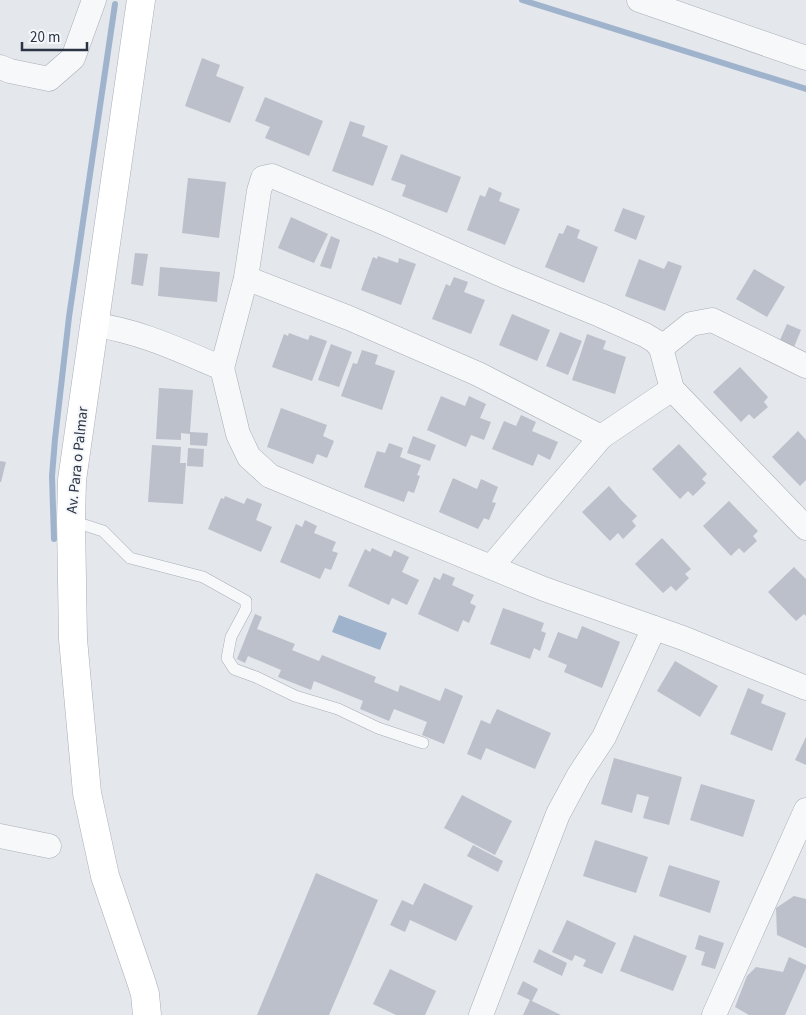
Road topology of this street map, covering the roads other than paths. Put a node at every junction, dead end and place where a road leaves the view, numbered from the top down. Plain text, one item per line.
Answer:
1 (94, 0) edge
2 (141, 0) edge
3 (639, 0) edge
4 (806, 58) edge
5 (0, 67) edge
6 (246, 278) junction
7 (95, 325) junction
8 (661, 348) junction
9 (806, 366) edge
10 (222, 368) junction
11 (672, 389) junction
12 (601, 437) junction
13 (71, 520) junction
14 (806, 528) edge
15 (491, 567) junction
16 (654, 628) junction
17 (806, 688) edge
18 (424, 743) dead end
19 (806, 810) edge
20 (0, 836) edge
21 (49, 846) dead end
22 (130, 948) junction
23 (137, 1015) edge
24 (147, 1015) edge
25 (168, 1015) edge
26 (481, 1015) edge
27 (714, 1015) edge

1 - 5 street
2 - 7 main road, Av. Para o Palmar
3 - 4 street
6 - 8 street
6 - 10 street
6 - 12 street
7 - 10 street
7 - 13 main road, Av. Para o Palmar
8 - 9 street
8 - 11 street
10 - 15 street
11 - 12 street
11 - 14 street
12 - 15 street
13 - 18 lane
13 - 22 main road, Av. Para o Palmar
15 - 16 street
16 - 17 street
16 - 26 street
19 - 27 street
20 - 21 street
22 - 23 main road
22 - 24 main road
22 - 25 main road

